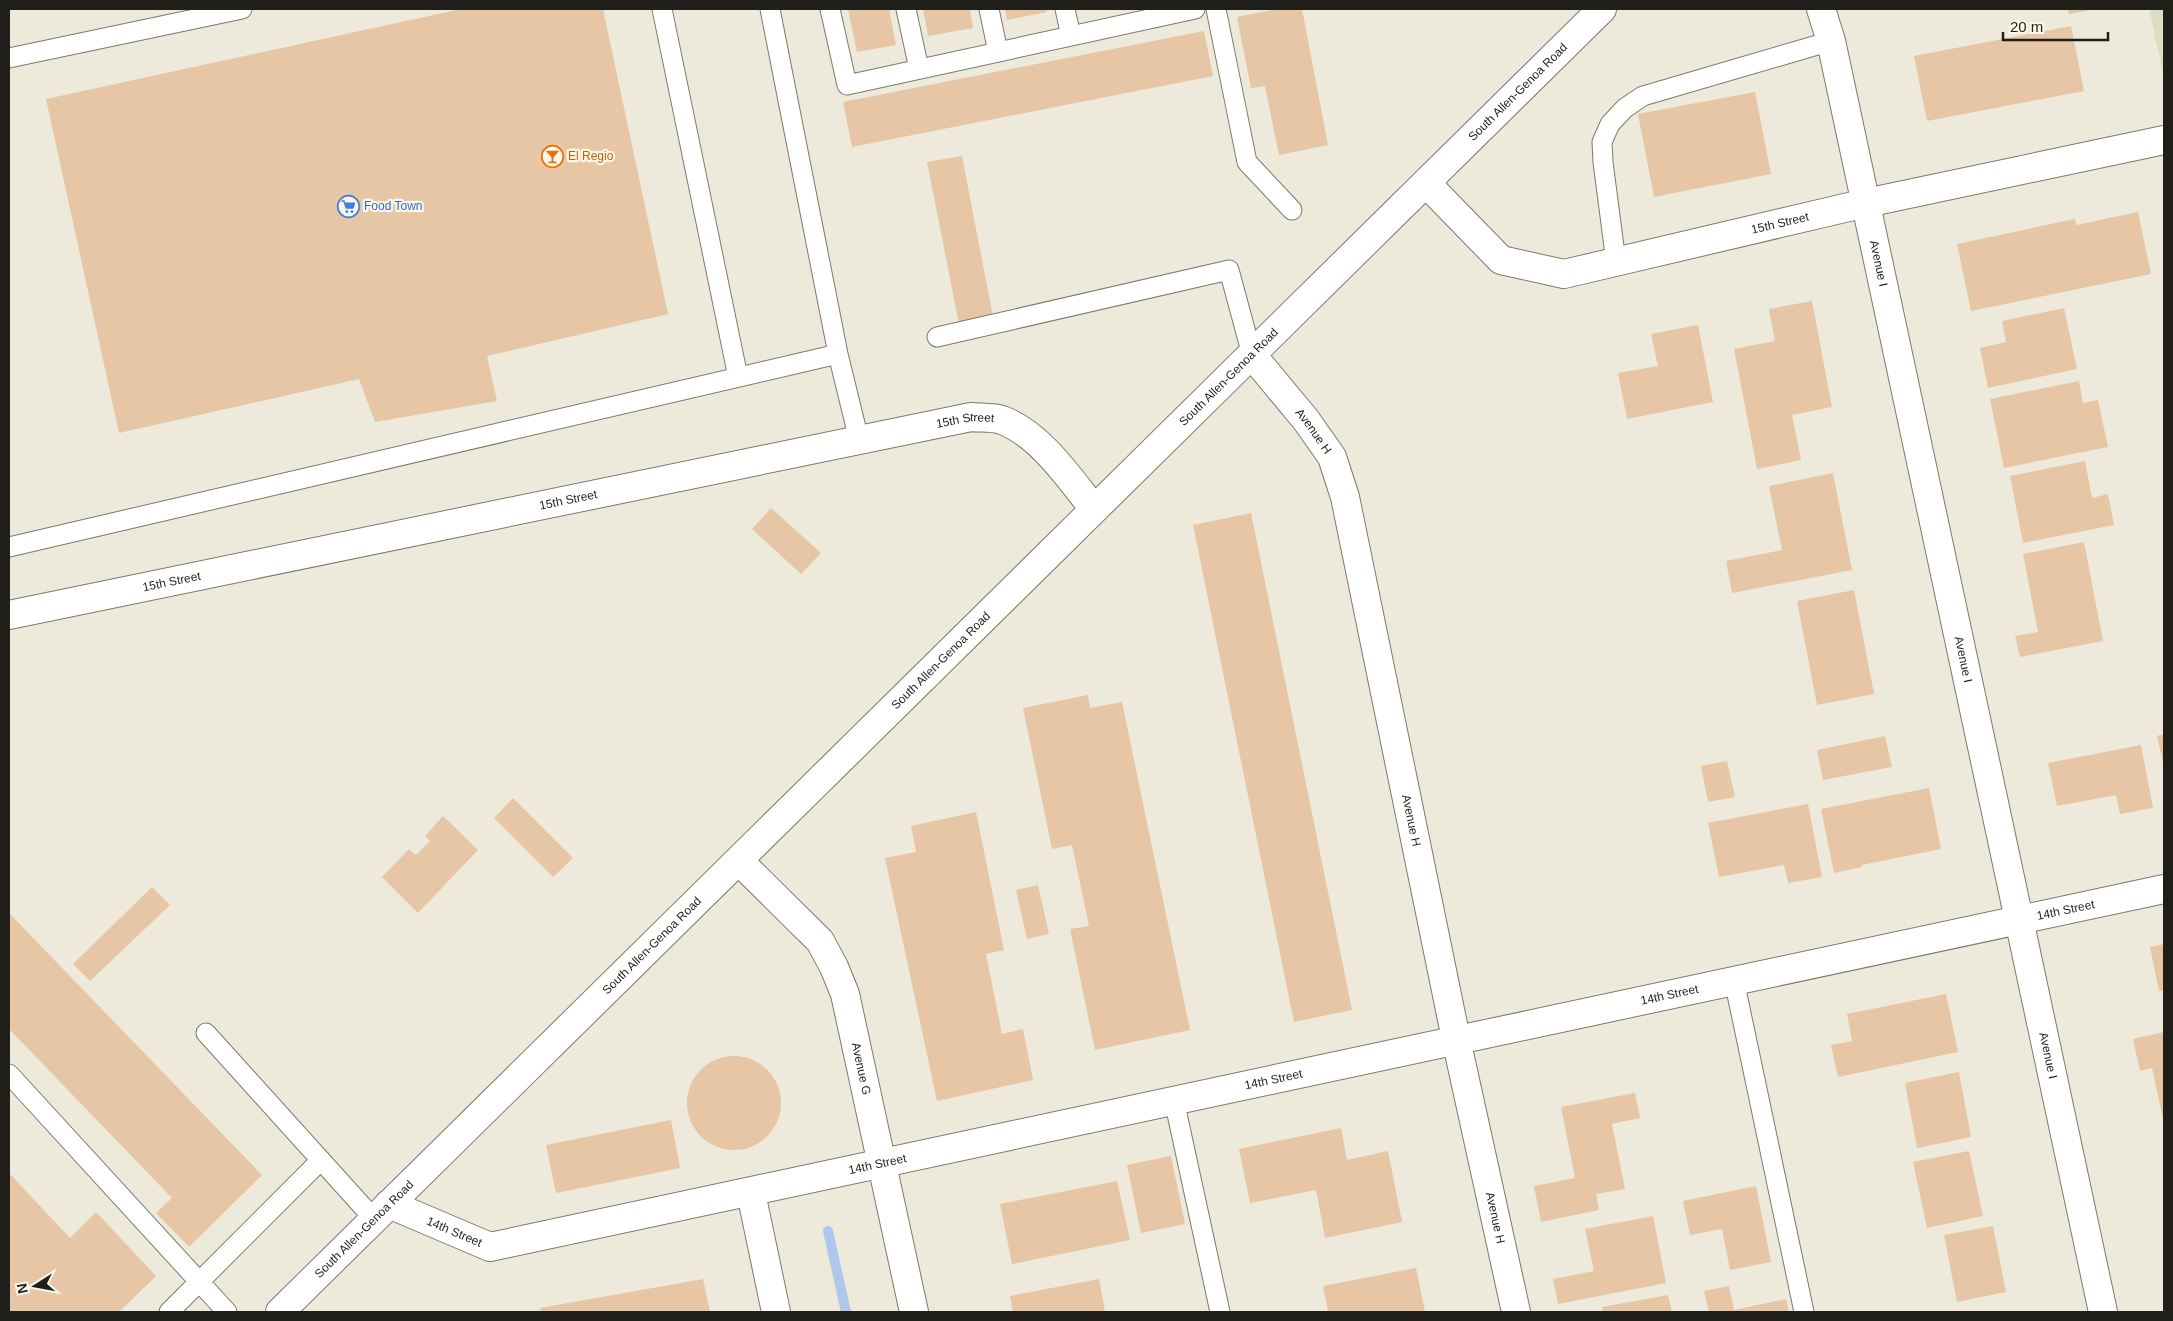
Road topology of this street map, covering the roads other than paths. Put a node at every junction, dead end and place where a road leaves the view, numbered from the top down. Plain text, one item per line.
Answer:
1 (242, 9) edge
2 (662, 9) edge
3 (770, 9) edge
4 (830, 9) edge
5 (906, 9) edge
6 (989, 9) edge
7 (1065, 9) edge
8 (1195, 9) edge
9 (1216, 9) edge
10 (1602, 9) edge
11 (1821, 9) edge
12 (1134, 15) edge
13 (1071, 36) junction
14 (1831, 41) junction
15 (998, 52) junction
16 (9, 58) edge
17 (919, 69) junction
18 (2164, 140) edge
19 (1426, 183) junction
20 (1866, 203) junction
21 (1292, 210) dead end
22 (1616, 262) junction
23 (938, 337) dead end
24 (838, 354) junction
25 (1252, 355) junction
26 (738, 377) junction
27 (858, 440) junction
28 (1094, 509) junction
29 (9, 546) edge
30 (9, 615) edge
31 (739, 860) junction
32 (2164, 889) edge
33 (2019, 920) junction
34 (1734, 980) junction
35 (206, 1033) dead end
36 (1456, 1039) junction
37 (9, 1074) edge
38 (1174, 1100) junction
39 (321, 1160) junction
40 (880, 1163) junction
41 (751, 1193) junction
42 (382, 1212) junction
43 (199, 1282) junction
44 (169, 1312) edge
45 (227, 1312) edge
46 (280, 1312) edge
47 (776, 1312) edge
48 (914, 1312) edge
49 (1220, 1312) edge
50 (1516, 1312) edge
51 (1804, 1312) edge
52 (2103, 1312) edge

1 - 16 lane
2 - 26 lane
3 - 24 lane
4 - 17 lane
5 - 17 lane
6 - 15 lane
7 - 13 lane
8 - 12 lane
9 - 21 lane
10 - 19 street, South Allen-Genoa Road
11 - 14 street, Avenue I
12 - 13 lane
13 - 15 lane
14 - 20 street, Avenue I
14 - 22 lane
15 - 17 lane
18 - 20 street, 15th Street
19 - 22 street, 15th Street
19 - 25 street, South Allen-Genoa Road
20 - 22 street, 15th Street
20 - 33 street, Avenue I
23 - 25 lane
24 - 26 lane
24 - 27 lane
25 - 28 street, South Allen-Genoa Road
25 - 36 street, Avenue H
26 - 29 lane
27 - 28 street, 15th Street
27 - 30 street, 15th Street
28 - 31 street, South Allen-Genoa Road
31 - 40 street, Avenue G
31 - 42 street, South Allen-Genoa Road
32 - 33 street, 14th Street
33 - 34 street, 14th Street
33 - 52 street, Avenue I
34 - 36 street, 14th Street
34 - 51 lane
35 - 39 lane
36 - 38 street, 14th Street
36 - 50 street, Avenue H
37 - 43 lane
38 - 40 street, 14th Street
38 - 49 lane
39 - 42 lane
39 - 43 lane
40 - 41 street, 14th Street
40 - 48 street, Avenue G
41 - 42 street, 14th Street
41 - 47 street
42 - 46 street, South Allen-Genoa Road
43 - 44 lane
43 - 45 lane

